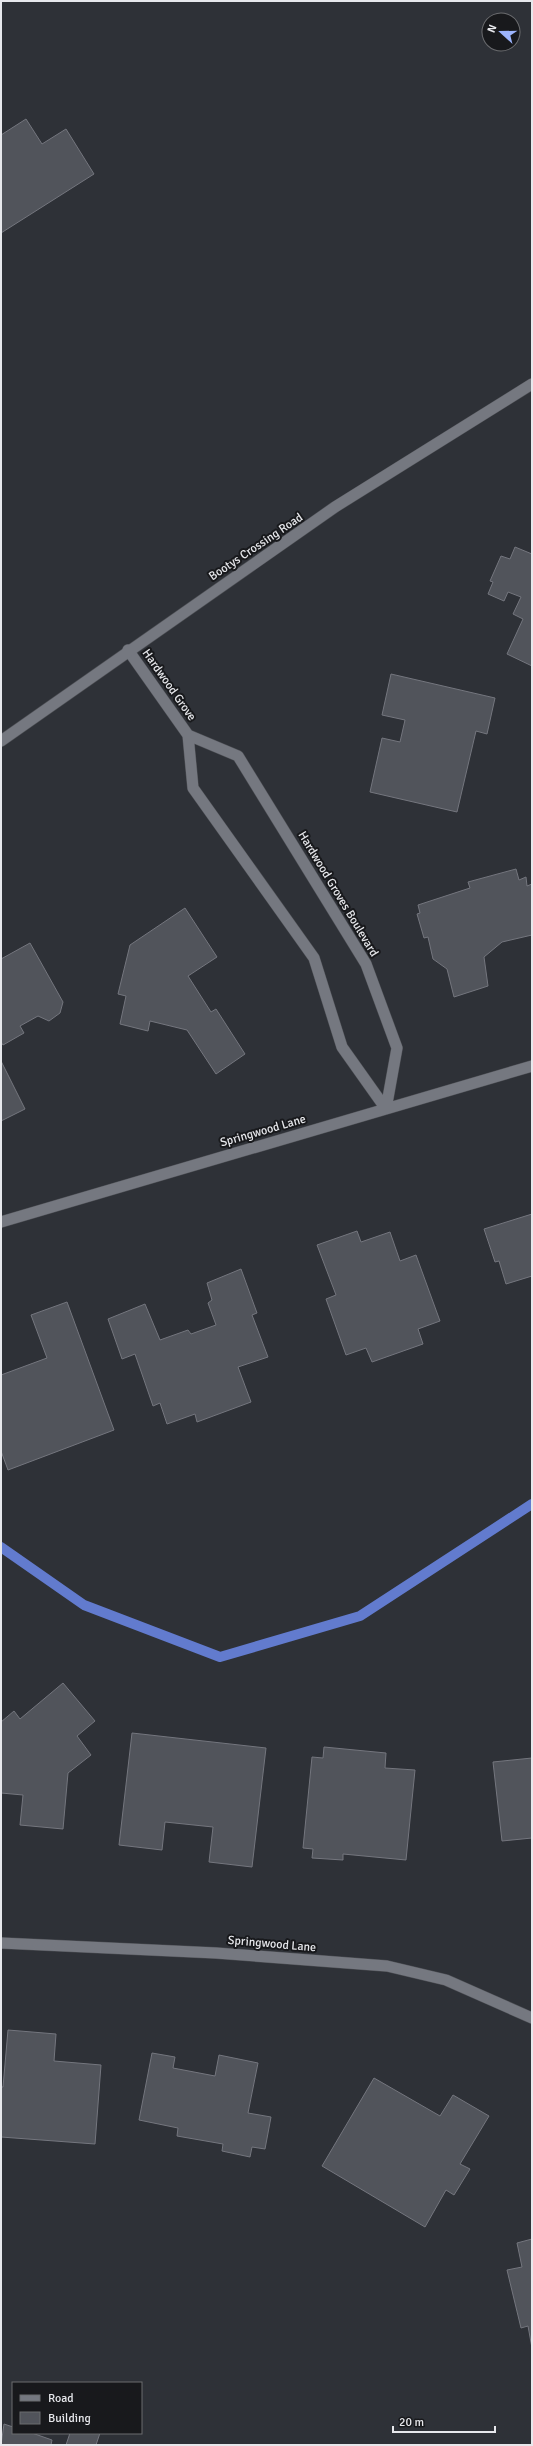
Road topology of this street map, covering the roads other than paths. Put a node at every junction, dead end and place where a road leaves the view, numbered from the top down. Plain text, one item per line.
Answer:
1 (532, 384) edge
2 (128, 650) junction
3 (188, 736) junction
4 (1, 741) edge
5 (532, 1066) edge
6 (386, 1108) junction
7 (1, 1222) edge
8 (1, 1943) edge
9 (532, 2018) edge

1 - 2 street, Bootys Crossing Road
2 - 3 street, Hardwood Grove
2 - 4 street, Bootys Crossing Road
3 - 6 street
3 - 6 street, Hardwood Groves Boulevard
5 - 6 street, Springwood Lane
6 - 7 street, Springwood Lane
8 - 9 street, Springwood Lane

